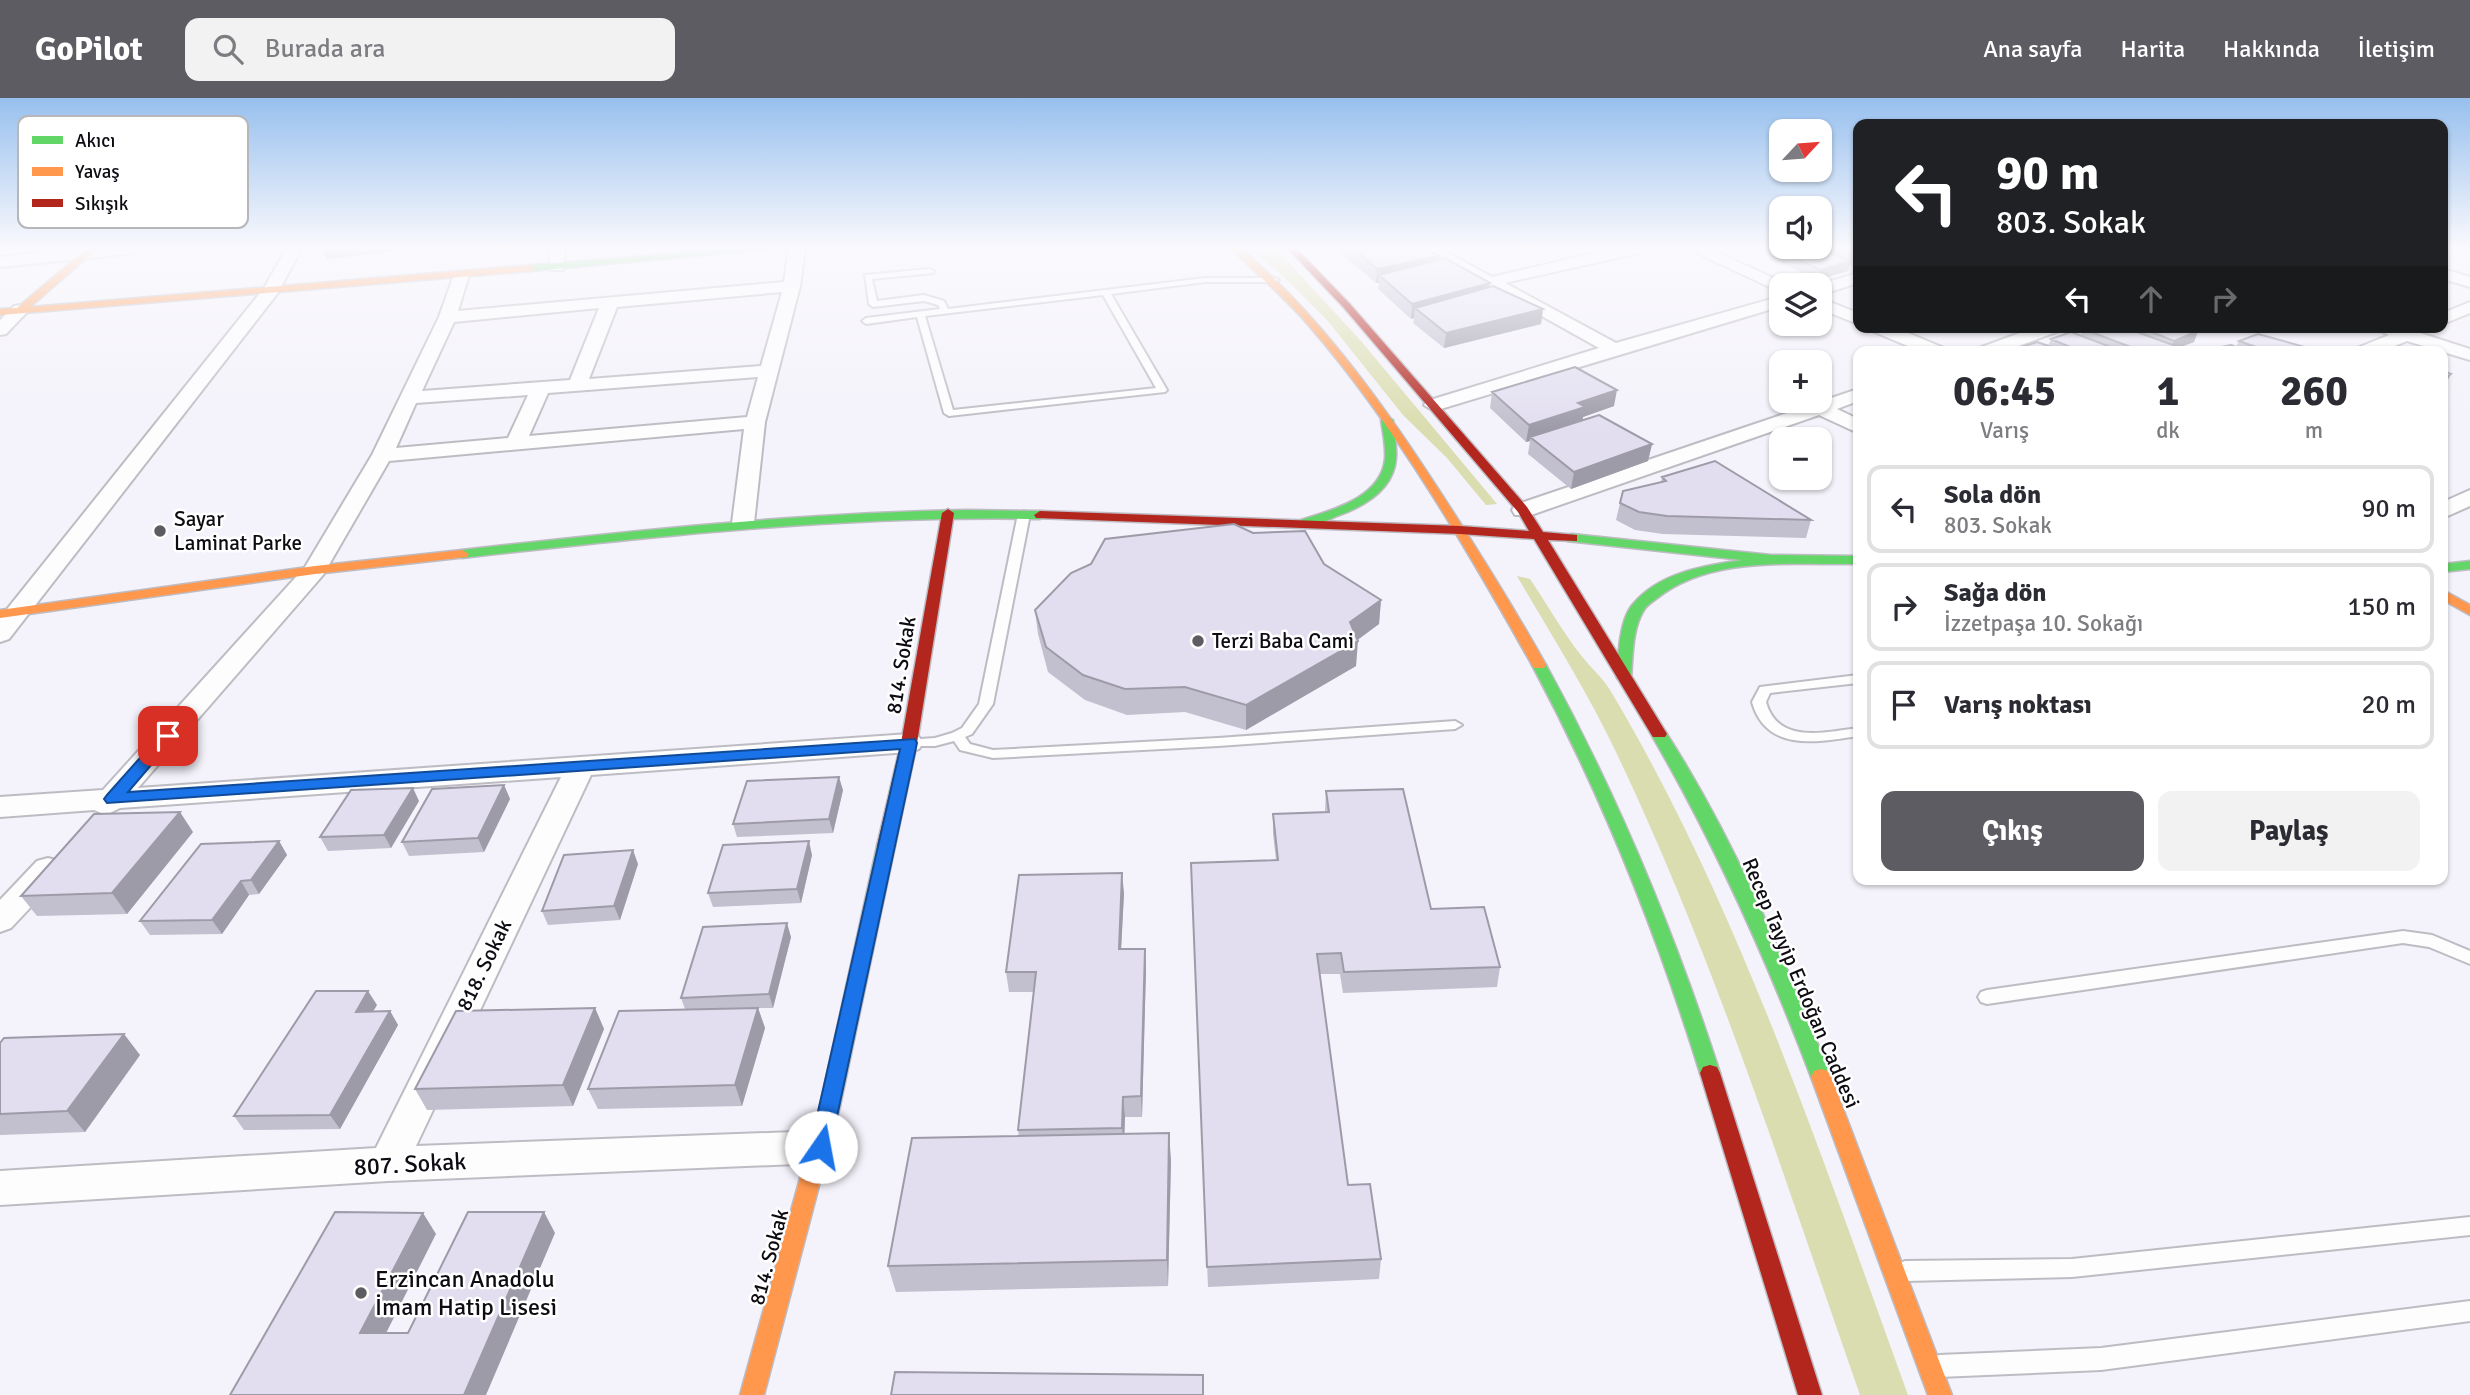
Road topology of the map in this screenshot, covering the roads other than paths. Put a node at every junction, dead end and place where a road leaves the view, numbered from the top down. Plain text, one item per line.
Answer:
1 (38, 309) edge
2 (256, 309) edge
3 (451, 309) edge
4 (540, 309) edge
5 (608, 309) edge
6 (786, 309) edge
7 (965, 309) edge
8 (1115, 309) edge
9 (1300, 309) edge
10 (1349, 309) edge
11 (1539, 309) edge
12 (1759, 309) edge
13 (1833, 309) edge
14 (2466, 309) edge
15 (20, 310) junction
16 (945, 311) joint
17 (0, 312) edge
18 (920, 314) junction
19 (2448, 316) edge
20 (448, 317) junction
21 (1853, 317) edge
22 (866, 321) dead end
23 (0, 330) edge
24 (1892, 333) edge
25 (2037, 333) edge
26 (2409, 333) edge
27 (2419, 333) edge
28 (1924, 346) edge
29 (2001, 346) edge
30 (2378, 346) edge
31 (1614, 349) junction
32 (2470, 355) edge
33 (769, 371) junction
34 (578, 386) junction
35 (541, 388) junction
36 (1853, 397) edge
37 (409, 398) junction
38 (1832, 404) edge
39 (1434, 405) junction
40 (1806, 413) edge
41 (1831, 413) edge
42 (1387, 420) junction
43 (755, 422) junction
44 (1853, 424) edge
45 (516, 443) junction
46 (382, 455) junction
47 (2470, 497) edge
48 (2448, 508) edge
49 (1523, 510) junction
50 (948, 513) junction
51 (1024, 514) junction
52 (743, 523) junction
53 (1305, 523) junction
54 (1460, 530) junction
55 (1540, 534) junction
56 (1770, 559) junction
57 (1853, 560) edge
58 (2470, 565) edge
59 (2448, 567) edge
60 (315, 570) junction
61 (2448, 597) edge
62 (2470, 611) edge
63 (8, 613) edge
64 (0, 634) edge
65 (1624, 678) junction
66 (1853, 680) edge
67 (1455, 724) dead end
68 (1853, 733) edge
69 (957, 736) junction
70 (909, 743) junction
71 (581, 765) junction
72 (113, 799) junction
73 (0, 807) edge
74 (0, 920) edge
75 (2470, 958) edge
76 (1987, 997) dead end
77 (821, 1147) junction
78 (388, 1164) junction
79 (0, 1188) edge
80 (2470, 1226) edge
81 (1893, 1272) junction
82 (2470, 1311) edge
83 (1929, 1366) junction
84 (752, 1395) edge
85 (1810, 1395) edge
86 (1940, 1395) edge

1 - 15 main road
2 - 63 street
3 - 20 street
4 - 20 street
5 - 34 street
6 - 33 street
7 - 16 lane
8 - 18 lane
9 - 42 main road
10 - 39 main road, Recep Tayyip Erdoğan Caddesi
11 - 31 street
12 - 31 street
13 - 21 street
14 - 19 street
15 - 17 main road
15 - 23 street
16 - 18 lane
18 - 22 lane
20 - 37 street
24 - 28 street
25 - 29 street
26 - 30 street
27 - 32 street
31 - 39 street
33 - 34 street
33 - 43 street
34 - 35 street
35 - 37 street
35 - 45 street
36 - 38 street
37 - 46 street
39 - 49 main road, Recep Tayyip Erdoğan Caddesi
40 - 49 street
41 - 44 street
42 - 53 main road
42 - 54 main road
43 - 45 street
43 - 52 street
45 - 46 street
46 - 60 street
47 - 48 street
49 - 55 main road, Recep Tayyip Erdoğan Caddesi
50 - 51 main road
50 - 52 main road
50 - 70 main road, 814. Sokak
51 - 53 main road
51 - 69 lane
52 - 60 main road
53 - 54 main road
54 - 55 main road
54 - 85 main road
55 - 56 main road
55 - 65 main road, Recep Tayyip Erdoğan Caddesi
56 - 57 main road
56 - 65 main road
58 - 59 main road
60 - 63 main road
60 - 72 street
61 - 62 main road
63 - 64 street
65 - 81 main road, Recep Tayyip Erdoğan Caddesi
66 - 68 lane
67 - 69 lane
69 - 70 lane
70 - 71 street
70 - 77 main road, 814. Sokak
71 - 72 street
71 - 78 street, 818. Sokak
72 - 73 street
72 - 74 street
75 - 76 lane
77 - 78 street, 807. Sokak
77 - 84 main road, 814. Sokak
78 - 79 street, 807. Sokak
80 - 81 lane
81 - 83 main road, Recep Tayyip Erdoğan Caddesi
82 - 83 lane
83 - 86 main road, Recep Tayyip Erdoğan Caddesi

